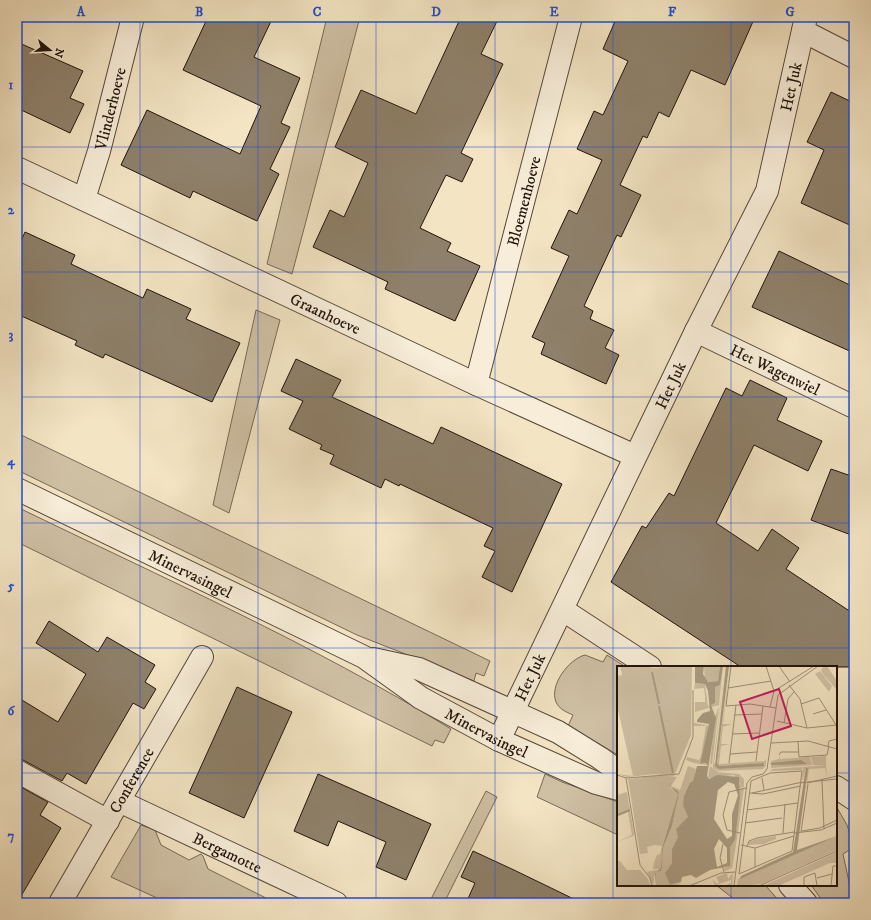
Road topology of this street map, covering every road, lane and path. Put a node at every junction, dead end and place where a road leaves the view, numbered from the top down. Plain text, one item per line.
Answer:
1 (133, 17) edge
2 (570, 17) edge
3 (804, 24) edge
4 (854, 57) edge
5 (17, 168) edge
6 (84, 199) junction
7 (696, 331) junction
8 (476, 384) junction
9 (854, 407) edge
10 (635, 456) junction
11 (17, 489) edge
12 (563, 610) junction
13 (202, 657) dead end
14 (364, 657) junction
15 (648, 666) edge
16 (512, 712) junction
17 (499, 740) junction
18 (17, 770) edge
19 (617, 770) edge
20 (617, 788) edge
21 (837, 788) edge
22 (854, 799) edge
23 (119, 801) junction
24 (108, 821) junction
25 (791, 886) edge
26 (60, 903) edge
27 (336, 903) edge
28 (806, 903) edge

1 - 6 street, Vlinderhoeve
2 - 8 street, Bloemenhoeve
3 - 4 street
3 - 7 street, Het Juk
5 - 6 street, Graanhoeve
6 - 8 street, Graanhoeve
7 - 9 street, Het Wagenwiel
7 - 10 street, Het Juk
8 - 10 street, Graanhoeve
10 - 12 street, Het Juk
11 - 14 street, Minervasingel
12 - 15 street
12 - 16 street, Het Juk
13 - 23 street, Conference
14 - 16 street, Minervasingel
14 - 17 street, Minervasingel
16 - 17 street, Het Juk
16 - 19 street, Minervasingel
17 - 20 street, Minervasingel
18 - 24 street
21 - 22 street
23 - 24 street, Conference
23 - 27 street, Bergamotte
24 - 26 street, Conference
25 - 28 street

